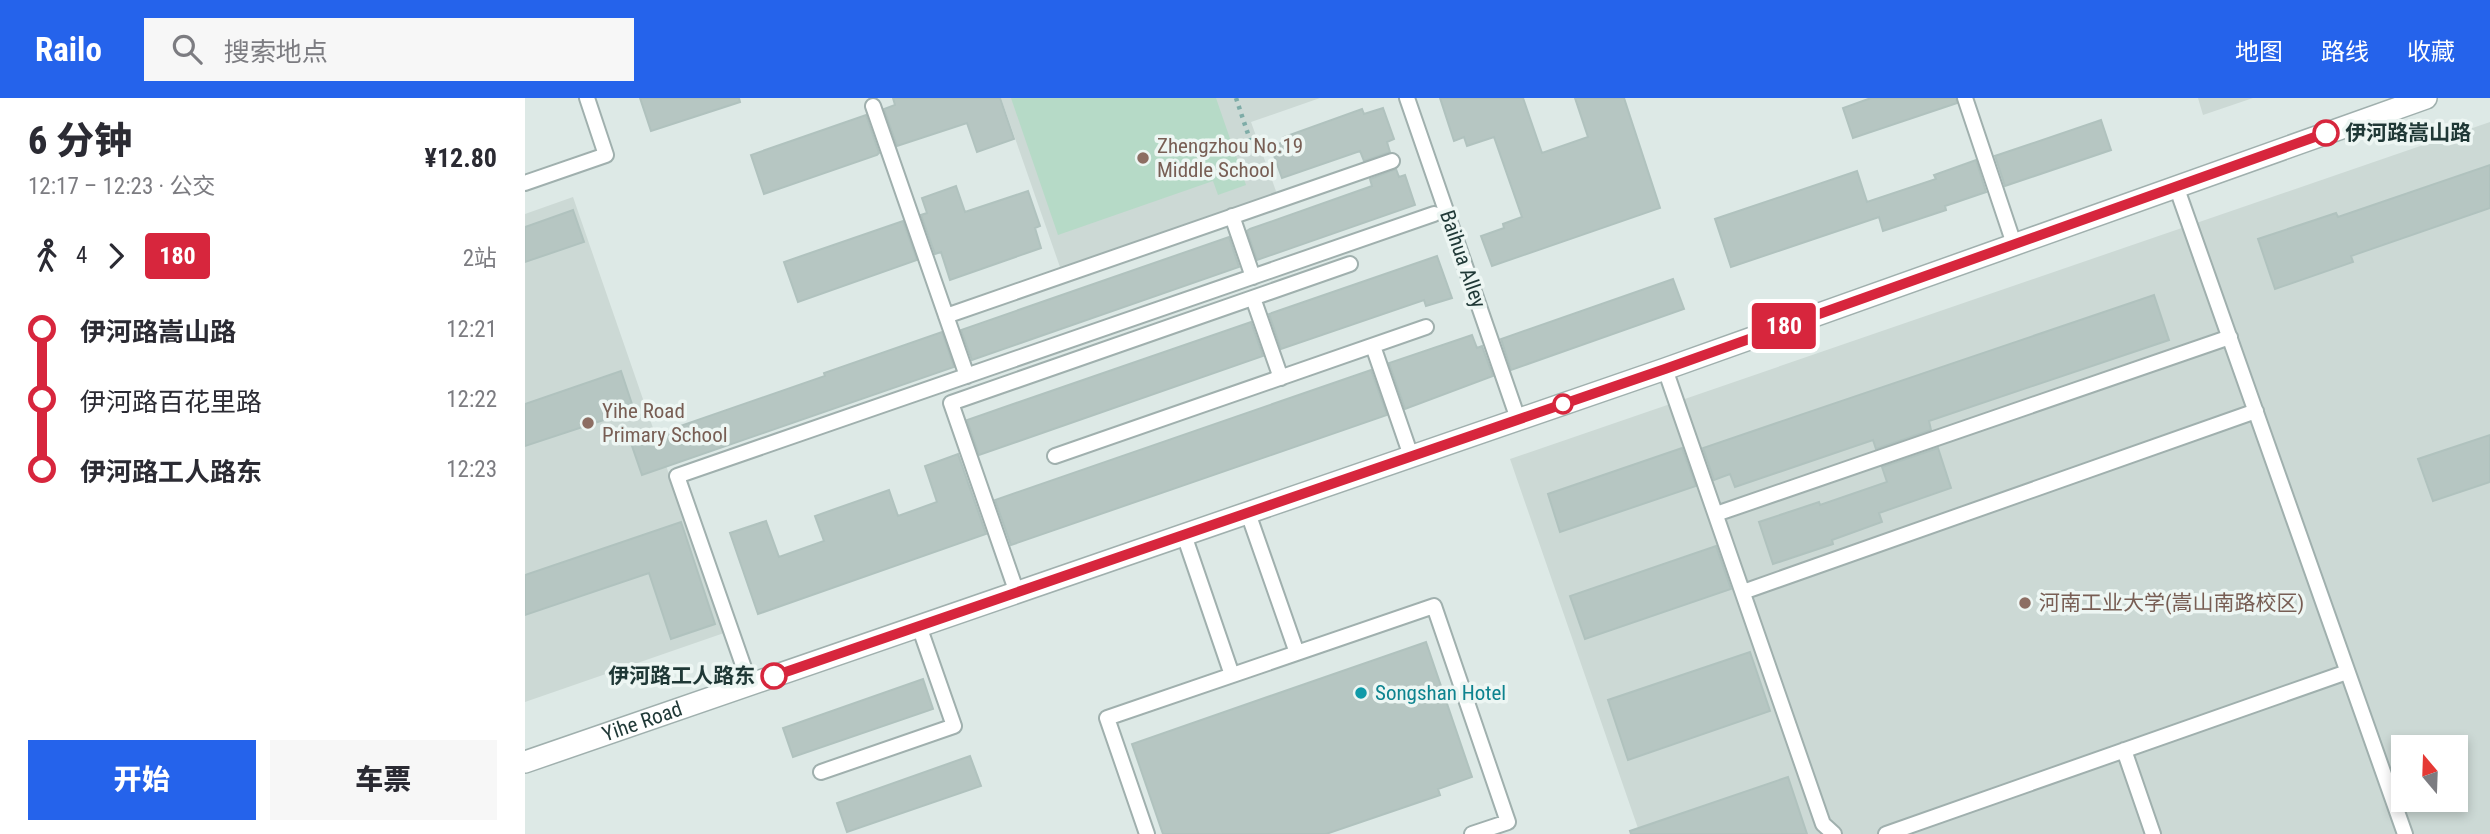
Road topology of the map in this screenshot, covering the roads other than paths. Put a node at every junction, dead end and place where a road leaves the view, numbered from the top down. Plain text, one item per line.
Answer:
1 (587, 98) edge
2 (1407, 98) edge
3 (1965, 98) edge
4 (2426, 98) edge
5 (873, 106) dead end
6 (1392, 161) dead end
7 (525, 183) edge
8 (2176, 186) junction
9 (1434, 214) dead end
10 (1232, 216) junction
11 (2014, 244) junction
12 (1350, 264) dead end
13 (1253, 277) junction
14 (1253, 298) junction
15 (946, 316) junction
16 (1426, 327) dead end
17 (2230, 337) junction
18 (1373, 346) junction
19 (1665, 369) junction
20 (967, 376) junction
21 (1281, 378) junction
22 (2256, 411) junction
23 (1518, 419) junction
24 (1055, 456) dead end
25 (1411, 456) junction
26 (1248, 513) junction
27 (1716, 514) junction
28 (1184, 535) junction
29 (1743, 592) junction
30 (1017, 593) junction
31 (919, 626) junction
32 (1297, 653) junction
33 (2347, 672) junction
34 (1232, 675) junction
35 (750, 685) junction
36 (2124, 750) junction
37 (525, 762) edge
38 (821, 772) dead end
39 (1510, 828) edge
40 (1147, 834) edge
41 (1472, 834) edge
42 (1834, 834) edge
43 (1886, 834) edge
44 (2153, 834) edge
45 (2405, 834) edge

1 - 7 lane
2 - 23 lane, Baihua Alley
3 - 11 lane
4 - 8 street, Yihe Road
5 - 15 lane
6 - 10 lane
8 - 11 street, Yihe Road
8 - 17 lane
9 - 13 lane
10 - 13 lane
10 - 15 lane
11 - 19 street, Yihe Road
12 - 14 lane
13 - 20 lane
14 - 21 lane
14 - 30 lane
15 - 20 lane
16 - 18 lane
17 - 22 lane
17 - 27 lane
18 - 21 lane
18 - 25 lane
19 - 23 street, Yihe Road
19 - 27 lane
20 - 35 lane
21 - 24 lane
22 - 29 lane
22 - 33 lane
23 - 25 street, Yihe Road
25 - 26 street, Yihe Road
26 - 28 street, Yihe Road
26 - 32 lane
27 - 29 lane
28 - 30 street, Yihe Road
28 - 34 lane
29 - 42 lane
30 - 31 street, Yihe Road
31 - 35 street, Yihe Road
31 - 38 lane
32 - 34 lane
32 - 39 lane
33 - 36 lane
33 - 45 lane
34 - 40 lane
35 - 37 street, Yihe Road
36 - 43 lane
36 - 44 lane
39 - 41 lane

